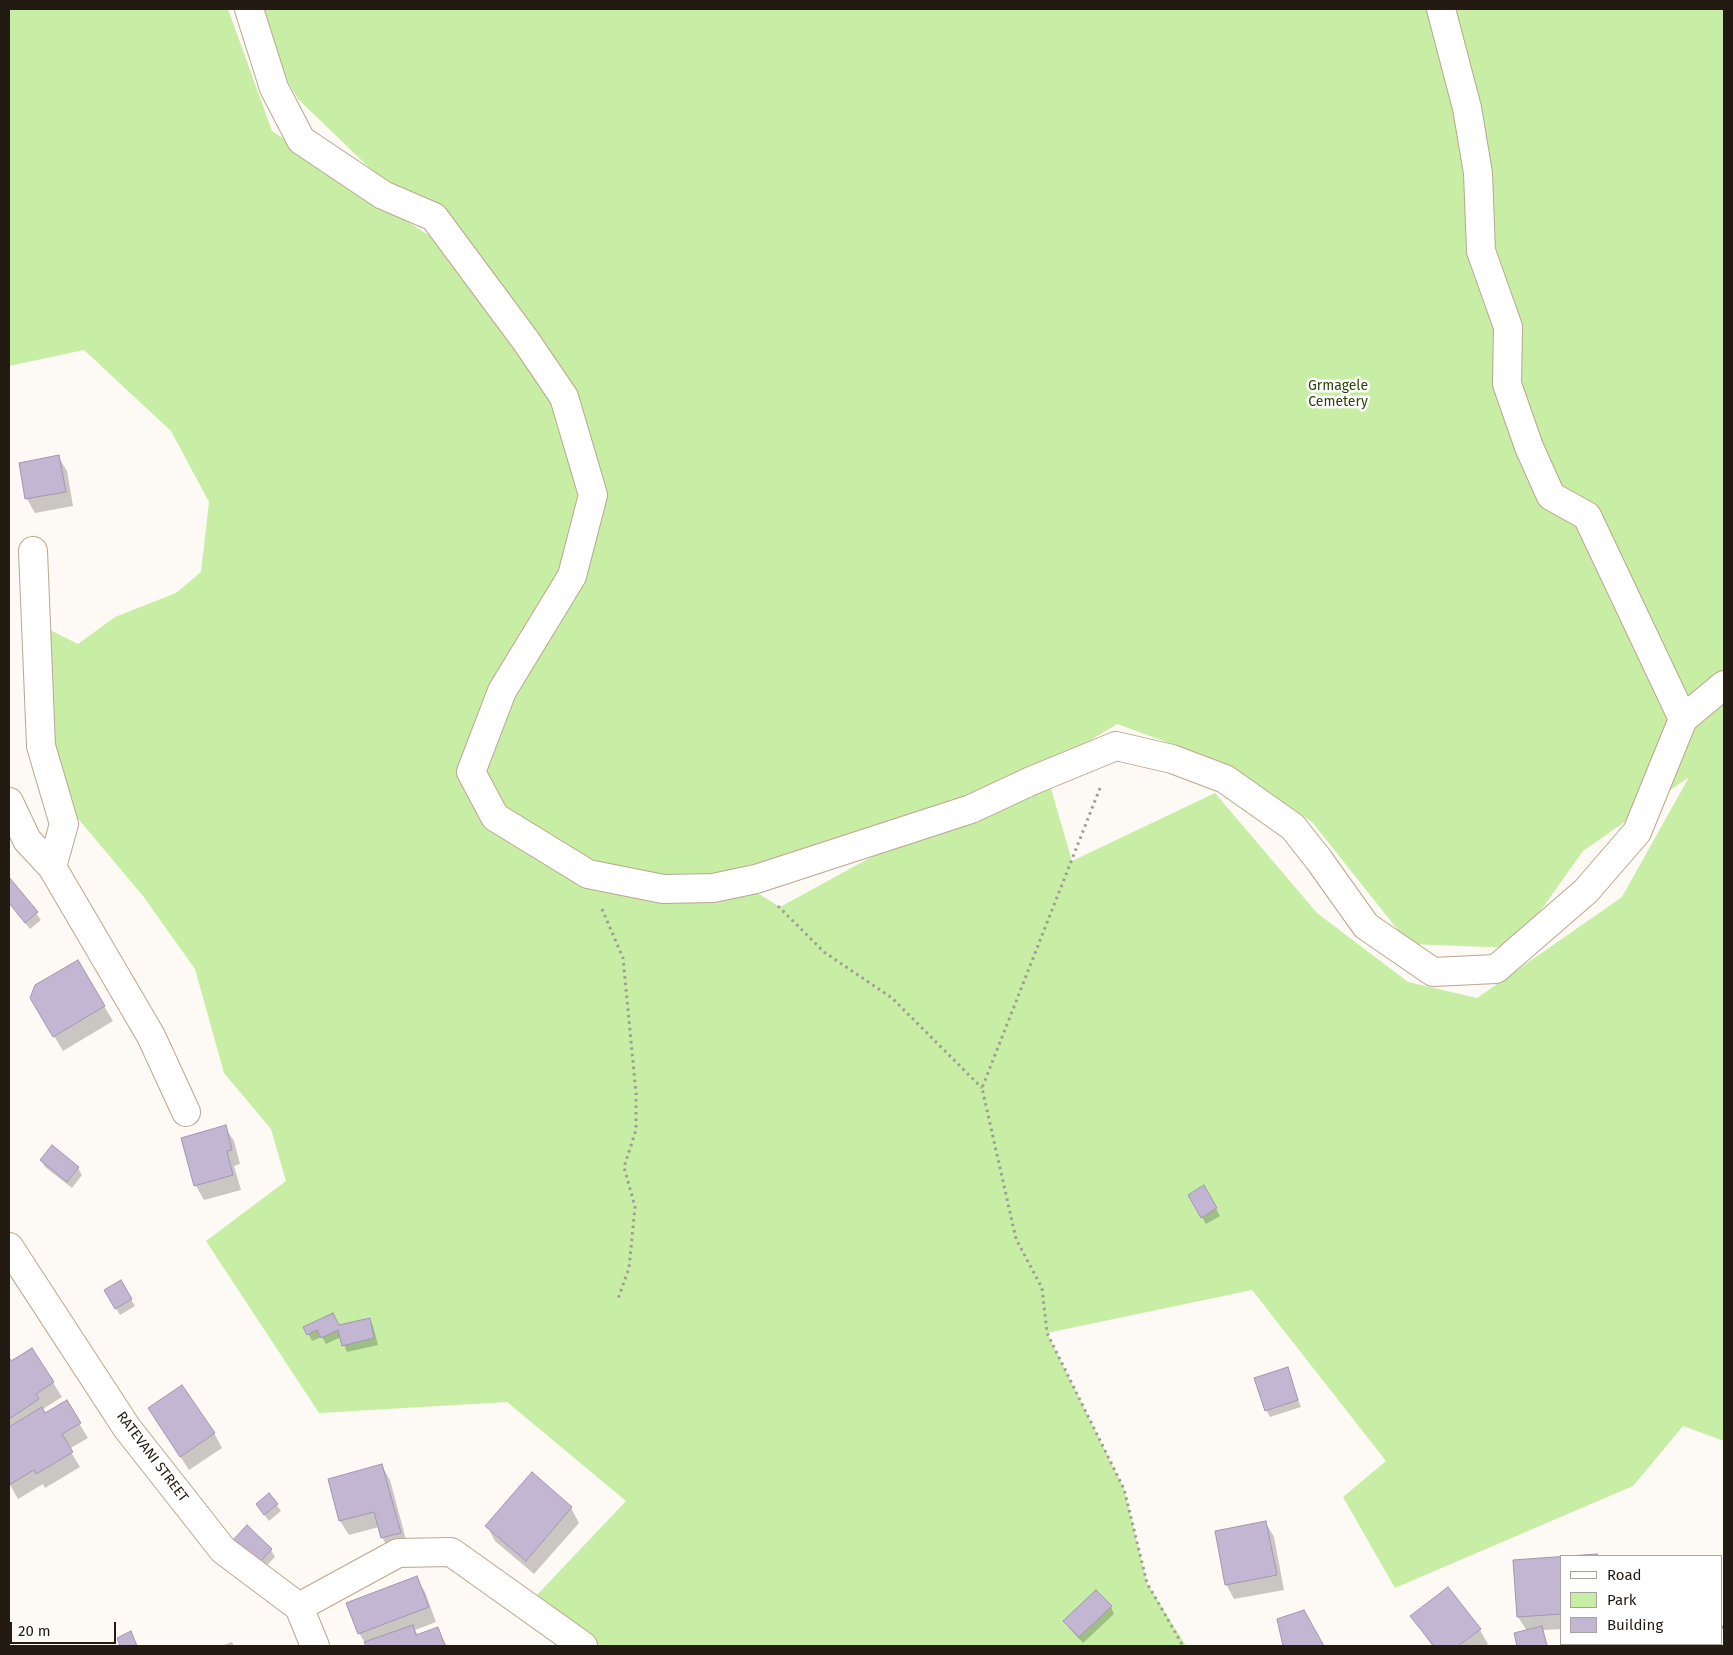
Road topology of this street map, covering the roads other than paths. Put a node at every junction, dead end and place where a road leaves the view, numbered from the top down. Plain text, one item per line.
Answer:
1 (249, 9) edge
2 (1441, 9) edge
3 (33, 551) dead end
4 (1724, 685) edge
5 (1683, 719) junction
6 (9, 802) edge
7 (52, 867) junction
8 (186, 1112) dead end
9 (9, 1247) edge
10 (299, 1607) junction
11 (315, 1646) edge
12 (583, 1646) edge

1 - 5 street
2 - 5 street
3 - 7 street
4 - 5 street
6 - 7 street
7 - 8 street
9 - 10 street, RATEVANI STREET
10 - 11 street
10 - 12 street

